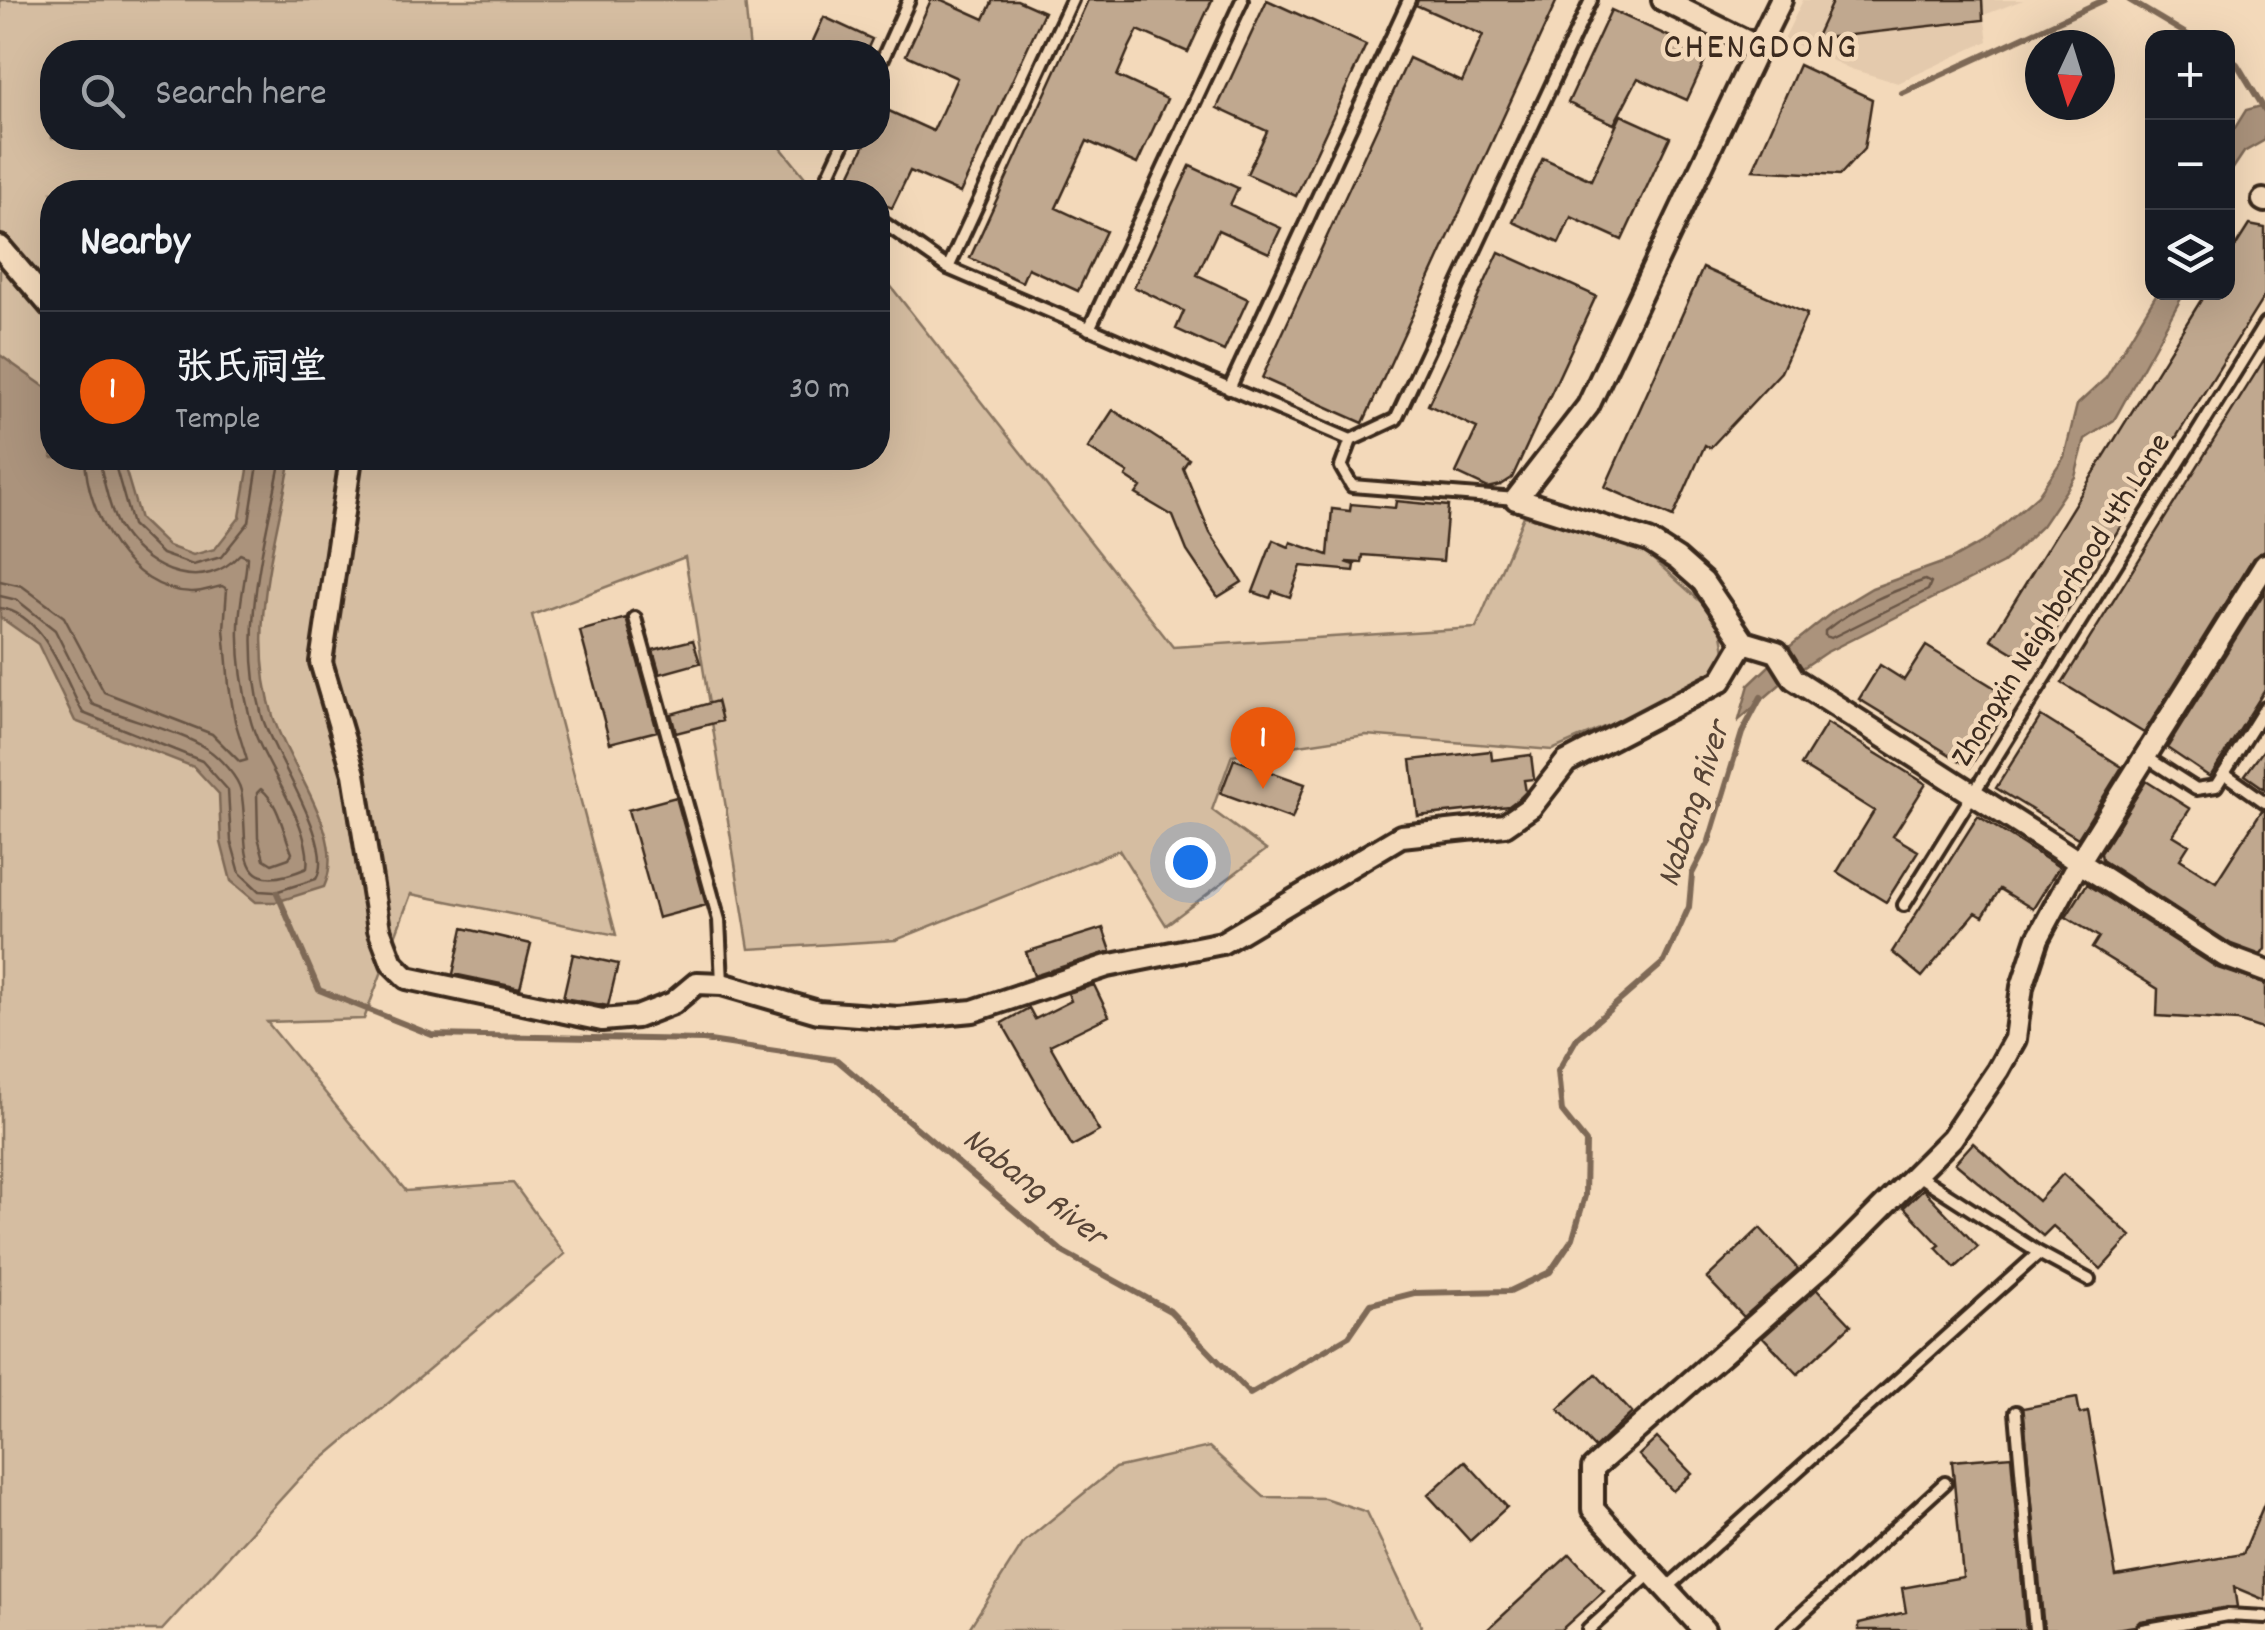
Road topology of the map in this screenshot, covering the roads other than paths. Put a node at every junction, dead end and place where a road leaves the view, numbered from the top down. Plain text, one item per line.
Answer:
1 (910, 0) edge
2 (1072, 0) edge
3 (1242, 0) edge
4 (1409, 0) edge
5 (1591, 0) edge
6 (1663, 0) edge
7 (1780, 0) edge
8 (890, 43) edge
9 (1758, 46) junction
10 (840, 150) edge
11 (826, 180) edge
12 (890, 227) edge
13 (0, 247) edge
14 (948, 268) junction
15 (40, 294) edge
16 (2265, 324) edge
17 (1090, 329) junction
18 (1229, 388) junction
19 (1351, 440) junction
20 (349, 470) edge
21 (1516, 499) junction
22 (2265, 565) edge
23 (635, 618) dead end
24 (1744, 642) junction
25 (2265, 708) edge
26 (2145, 756) junction
27 (2224, 773) junction
28 (1973, 793) junction
29 (2265, 802) edge
30 (2079, 862) junction
31 (1904, 905) dead end
32 (2265, 972) edge
33 (722, 984) junction
34 (1916, 1174) junction
35 (2039, 1253) junction
36 (2089, 1280) dead end
37 (2016, 1412) dead end
38 (1945, 1483) dead end
39 (1651, 1572) junction
40 (1666, 1589) junction
41 (2265, 1617) edge
42 (1588, 1630) edge
43 (1704, 1630) edge
44 (1784, 1630) edge
45 (2035, 1630) edge
46 (2142, 1630) edge

1 - 8 lane
2 - 14 lane
3 - 17 lane
4 - 18 lane
5 - 19 lane
6 - 9 street
7 - 9 street
9 - 21 street
10 - 11 lane
12 - 14 lane
13 - 15 street
14 - 17 lane
16 - 28 lane, Zhongxin Neighborhood 4th Lane
17 - 18 lane
18 - 19 lane
19 - 21 lane
20 - 33 street
21 - 24 street
22 - 26 street
23 - 33 lane
24 - 28 street
24 - 33 street
25 - 27 lane
26 - 27 lane
26 - 30 street
27 - 29 lane
28 - 30 street
28 - 31 lane, Zhongxin Neighborhood 4th Lane
30 - 32 street
30 - 34 street
34 - 35 lane
34 - 39 street
35 - 36 lane
35 - 40 lane
37 - 45 lane
38 - 44 lane
39 - 40 street
39 - 42 lane
40 - 43 street
41 - 46 lane

